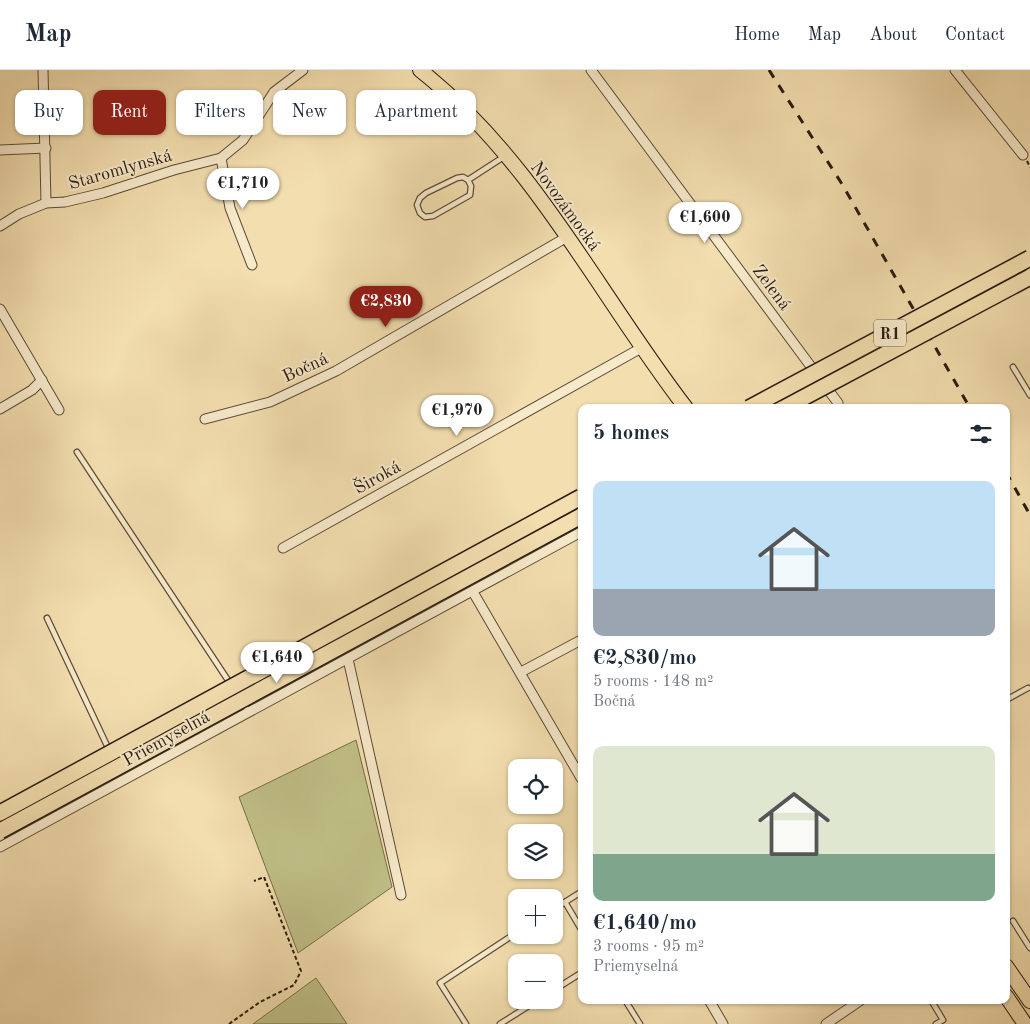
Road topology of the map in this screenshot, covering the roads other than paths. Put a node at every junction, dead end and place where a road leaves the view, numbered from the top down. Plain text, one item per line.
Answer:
1 (43, 70) edge
2 (303, 70) edge
3 (420, 70) edge
4 (591, 70) edge
5 (955, 70) edge
6 (46, 148) junction
7 (0, 150) edge
8 (1023, 155) dead end
9 (506, 156) junction
10 (221, 158) junction
11 (468, 180) junction
12 (46, 204) junction
13 (0, 226) edge
14 (567, 237) junction
15 (1030, 258) edge
16 (252, 265) dead end
17 (1030, 277) edge
18 (0, 309) edge
19 (643, 347) junction
20 (1012, 367) dead end
21 (663, 378) junction
22 (42, 380) junction
23 (1030, 395) edge
24 (838, 403) dead end
25 (674, 404) edge
26 (683, 404) edge
27 (757, 404) edge
28 (792, 404) edge
29 (0, 409) edge
30 (60, 410) dead end
31 (205, 420) dead end
32 (77, 452) dead end
33 (578, 499) edge
34 (578, 518) edge
35 (578, 534) edge
36 (578, 537) edge
37 (565, 542) junction
38 (283, 548) dead end
39 (473, 592) junction
40 (47, 618) dead end
41 (578, 642) edge
42 (348, 659) junction
43 (520, 672) junction
44 (1028, 688) dead end
45 (1010, 698) edge
46 (249, 712) junction
47 (578, 773) edge
48 (123, 780) junction
49 (0, 812) edge
50 (0, 831) edge
51 (0, 847) edge
52 (578, 894) edge
53 (401, 895) dead end
54 (565, 902) joint
55 (1013, 921) dead end
56 (578, 924) edge
57 (508, 939) edge
58 (1030, 948) edge
59 (1010, 972) edge
60 (578, 975) edge
61 (563, 984) edge
62 (1030, 1001) edge
63 (1010, 1002) edge
64 (628, 1004) edge
65 (711, 1004) edge
66 (856, 1004) edge
67 (933, 1004) edge
68 (524, 1009) edge
69 (830, 1023) edge
70 (466, 1024) edge
71 (500, 1024) edge
72 (640, 1024) edge
73 (723, 1024) edge
74 (936, 1024) edge
75 (1025, 1024) edge

1 - 6 street
2 - 10 street, Staromlynská
3 - 9 main road, Novozámocká
4 - 24 street, Zelená
5 - 8 street
6 - 7 street
6 - 12 street
9 - 11 lane
9 - 14 main road, Novozámocká
10 - 12 street, Staromlynská
10 - 16 street
11 - 11 lane
12 - 13 street, Staromlynská
14 - 19 main road, Novozámocká
14 - 31 street, Bočná
15 - 27 highway, R1, bridge
17 - 28 highway, R1, bridge
18 - 22 street
19 - 21 main road, Novozámocká
19 - 38 street, Široká
20 - 23 lane
21 - 25 main road, Novozámocká
21 - 26 main road, Novozámocká
22 - 29 street
22 - 30 street
32 - 46 lane
33 - 49 highway, bridge
34 - 50 highway, bridge
35 - 37 street, Priemyselná
36 - 37 street, Priemyselná
37 - 39 street, Priemyselná
39 - 42 street, Priemyselná
39 - 43 street
40 - 48 lane
41 - 43 street
42 - 46 street, Priemyselná
42 - 53 street
43 - 47 street
44 - 45 lane
46 - 48 street, Priemyselná
48 - 51 street, Priemyselná
52 - 54 lane
54 - 56 lane
55 - 58 lane
57 - 70 lane
59 - 62 main road
60 - 61 lane
63 - 75 main road
64 - 72 lane
65 - 73 street
66 - 69 street
67 - 74 lane
68 - 71 lane

